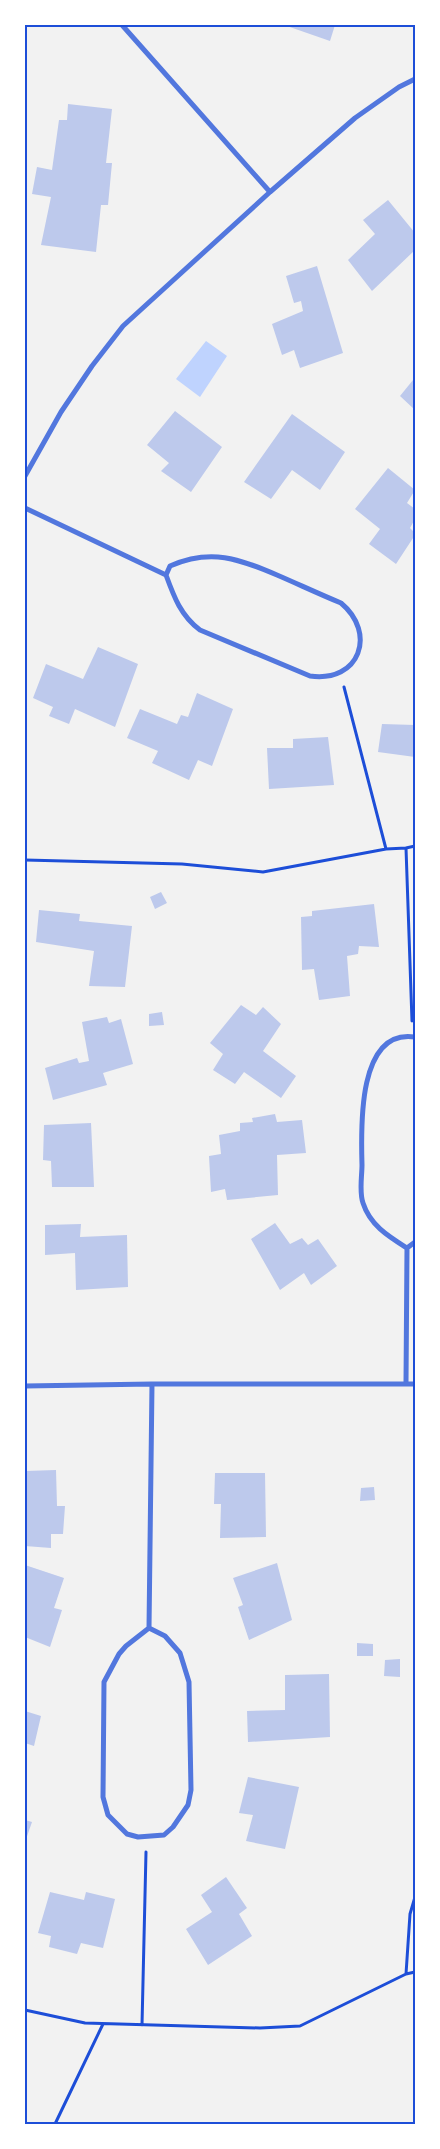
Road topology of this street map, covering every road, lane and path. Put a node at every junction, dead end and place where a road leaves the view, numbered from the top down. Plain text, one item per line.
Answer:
1 (122, 25) edge
2 (415, 79) edge
3 (270, 192) junction
4 (25, 476) edge
5 (25, 508) edge
6 (166, 575) junction
7 (340, 672) junction
8 (415, 846) edge
9 (406, 848) junction
10 (386, 850) junction
11 (25, 860) edge
12 (414, 1037) edge
13 (415, 1242) edge
14 (407, 1248) junction
15 (406, 1383) junction
16 (152, 1384) junction
17 (415, 1384) edge
18 (25, 1386) edge
19 (149, 1628) junction
20 (147, 1836) junction
21 (415, 1897) edge
22 (415, 1972) edge
23 (406, 1974) junction
24 (25, 2010) edge
25 (103, 2024) junction
26 (142, 2024) junction
27 (55, 2124) edge

1 - 3 street
2 - 3 street
3 - 4 street
5 - 6 street
6 - 7 street
6 - 7 street
7 - 10 path
8 - 9 path
9 - 10 path
9 - 12 path
10 - 11 path
12 - 14 street
13 - 14 street
14 - 15 street
15 - 16 street
15 - 17 street
16 - 18 street
16 - 19 street
19 - 20 street
19 - 20 street
20 - 26 path
21 - 23 path
22 - 23 path
23 - 26 path
24 - 25 path
25 - 26 path
25 - 27 path

